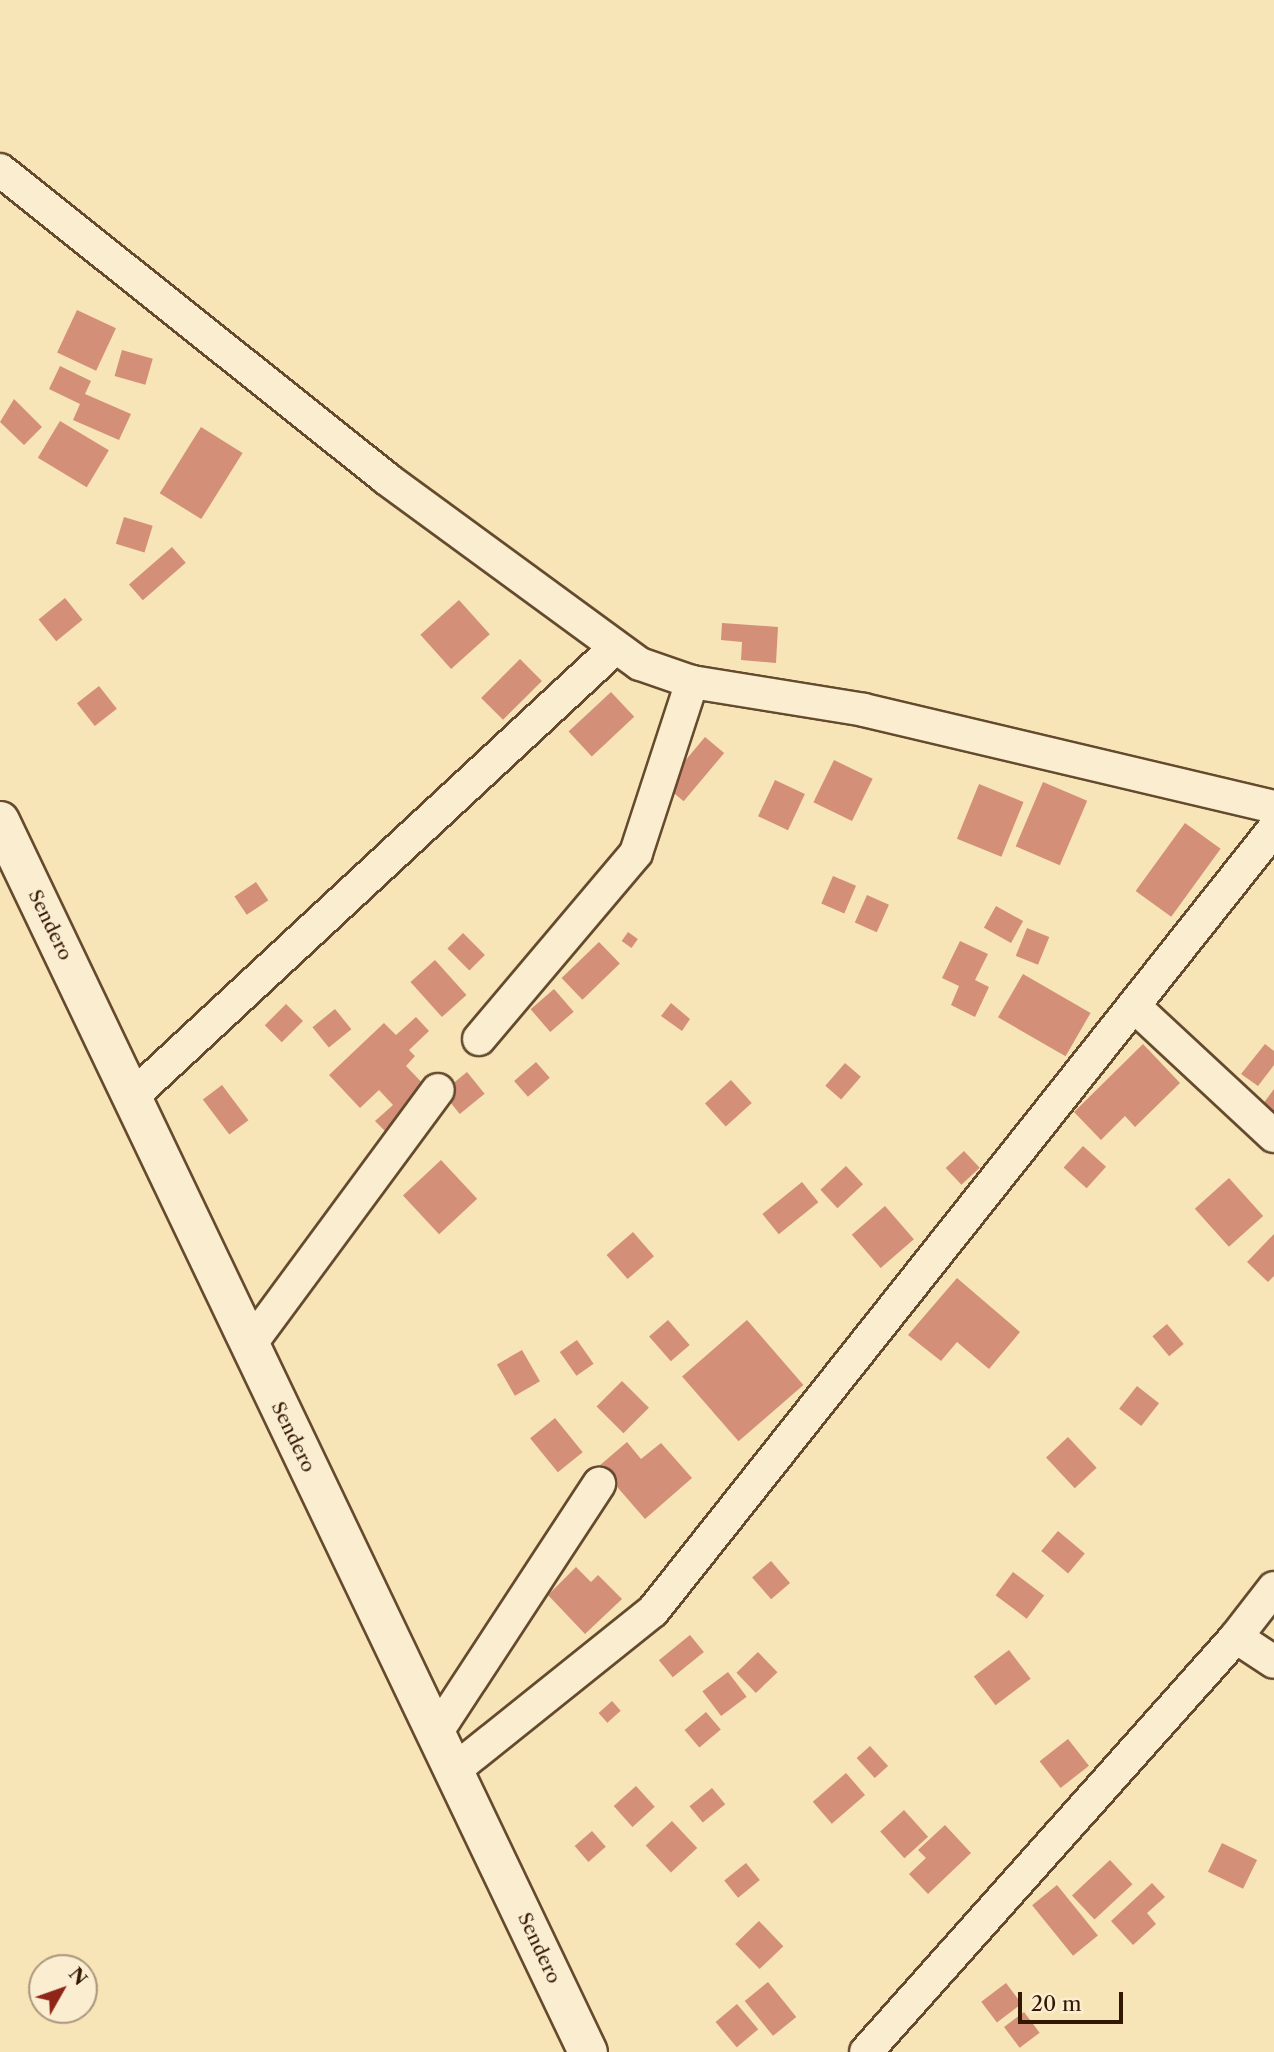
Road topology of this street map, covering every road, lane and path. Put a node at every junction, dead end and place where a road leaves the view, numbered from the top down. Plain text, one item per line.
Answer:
1 (0, 170) edge
2 (615, 649) junction
3 (692, 682) junction
4 (1274, 807) edge
5 (0, 821) edge
6 (1274, 829) edge
7 (1134, 1006) junction
8 (479, 1039) dead end
9 (438, 1090) dead end
10 (135, 1094) junction
11 (1274, 1136) edge
12 (249, 1346) junction
13 (599, 1484) dead end
14 (1274, 1588) edge
15 (1236, 1637) junction
16 (1274, 1662) edge
17 (436, 1733) junction
18 (457, 1768) junction
19 (588, 2052) edge
20 (866, 2052) edge

1 - 2 street
2 - 3 street
2 - 10 street
3 - 4 street
3 - 8 street
5 - 10 main road, Sendero
6 - 7 street
7 - 11 street
7 - 18 street
9 - 12 street
10 - 12 main road, Sendero
12 - 17 main road, Sendero
13 - 17 street
14 - 15 street
15 - 16 street
15 - 20 street
17 - 18 main road, Sendero
18 - 19 main road, Sendero

